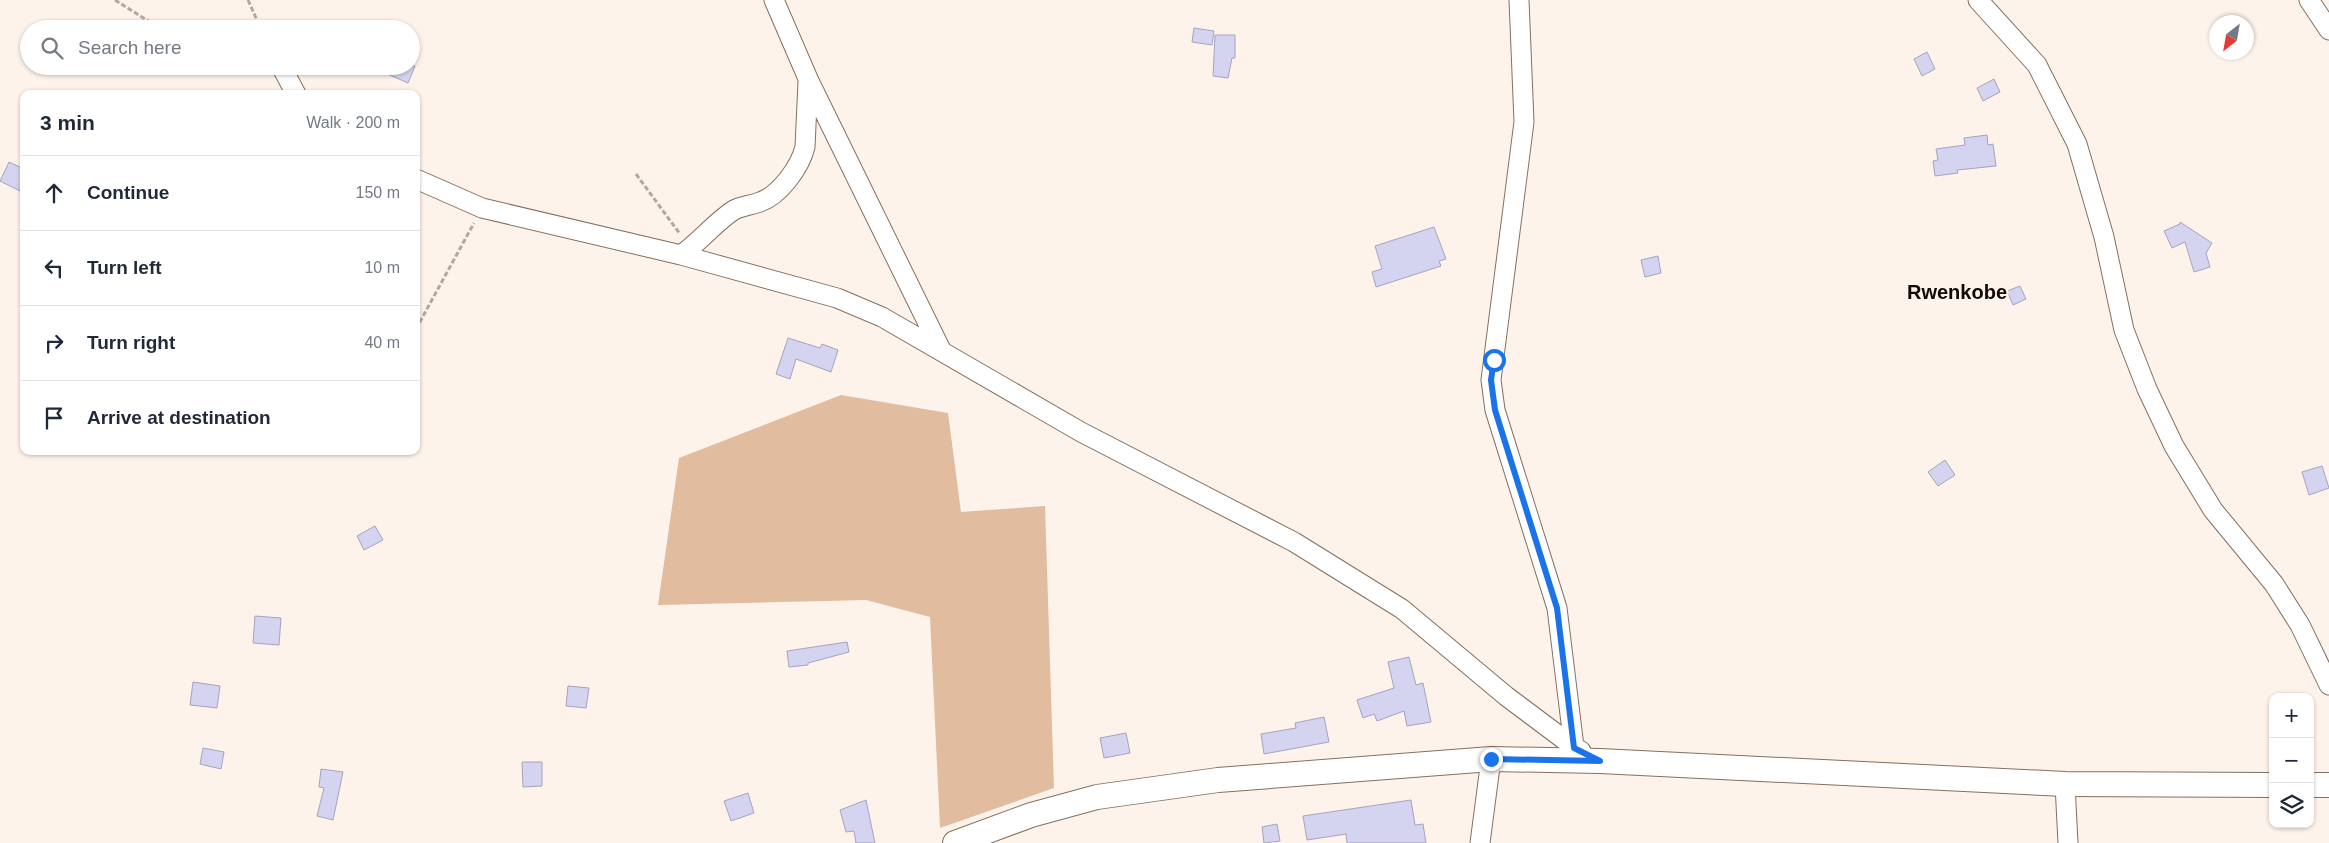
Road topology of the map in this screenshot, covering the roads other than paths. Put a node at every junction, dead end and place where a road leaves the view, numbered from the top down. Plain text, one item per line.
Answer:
1 (774, 0) edge
2 (1519, 0) edge
3 (1978, 0) edge
4 (2309, 0) edge
5 (2329, 30) edge
6 (286, 75) edge
7 (808, 81) junction
8 (294, 90) edge
9 (420, 181) edge
10 (686, 252) junction
11 (941, 350) junction
12 (2329, 685) edge
13 (1574, 748) junction
14 (1491, 759) junction
15 (1600, 761) junction
16 (2065, 784) junction
17 (2269, 785) edge
18 (2314, 785) edge
19 (2329, 785) edge
20 (955, 843) edge
21 (1480, 843) edge
22 (2068, 843) edge

1 - 7 street
2 - 13 street
3 - 12 street
4 - 5 street
6 - 8 street
7 - 10 street
7 - 11 street
9 - 10 street
10 - 11 street
11 - 13 street
13 - 15 street
14 - 15 street
14 - 20 street
14 - 21 street
15 - 16 street
16 - 17 street
16 - 22 street
18 - 19 street

